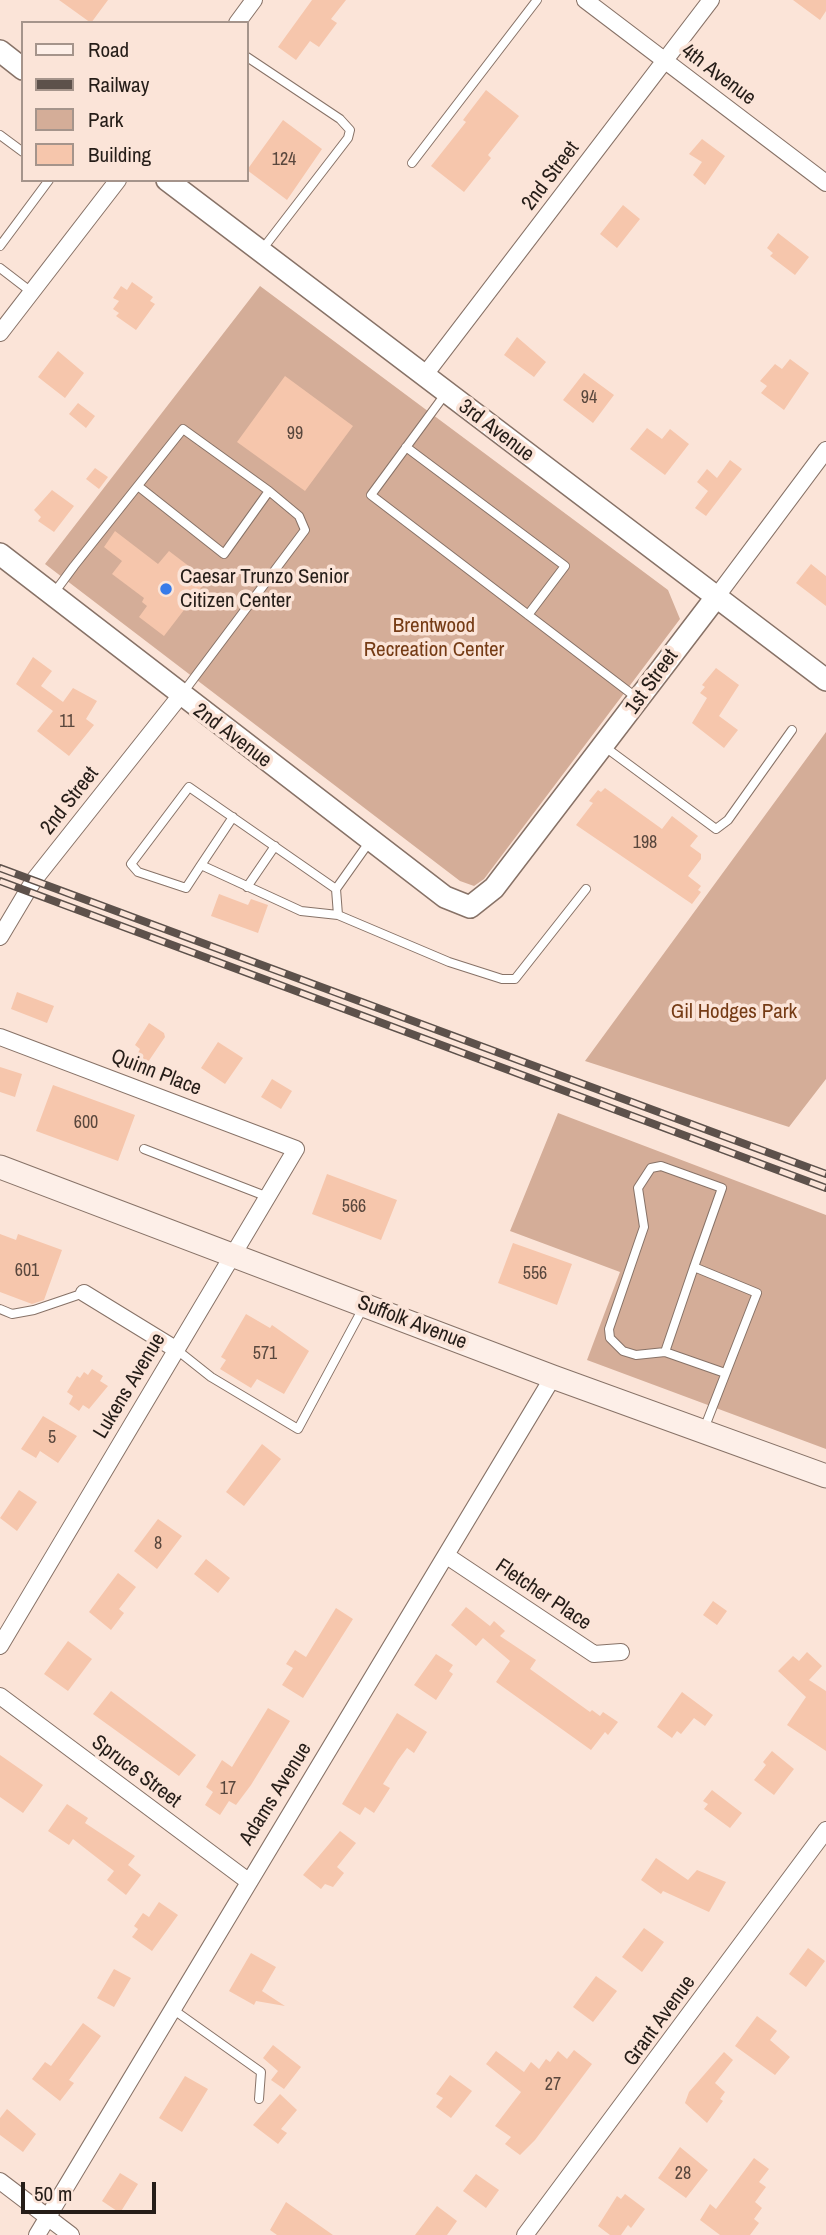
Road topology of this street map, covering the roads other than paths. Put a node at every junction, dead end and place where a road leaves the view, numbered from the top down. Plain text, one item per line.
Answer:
1 (254, 0) edge
2 (537, 0) edge
3 (585, 0) edge
4 (711, 0) edge
5 (238, 21) edge
6 (0, 51) edge
7 (248, 58) edge
8 (665, 61) junction
9 (21, 67) edge
10 (0, 135) edge
11 (21, 151) edge
12 (412, 163) dead end
13 (48, 182) edge
14 (116, 182) edge
15 (170, 182) edge
16 (826, 183) edge
17 (0, 246) edge
18 (261, 252) junction
19 (0, 268) edge
20 (30, 291) junction
21 (0, 333) edge
22 (424, 376) junction
23 (446, 393) junction
24 (406, 447) junction
25 (826, 450) edge
26 (138, 486) junction
27 (269, 491) junction
28 (0, 554) edge
29 (52, 596) junction
30 (716, 596) junction
31 (528, 615) junction
32 (826, 680) edge
33 (180, 696) junction
34 (639, 700) junction
35 (792, 730) dead end
36 (604, 747) junction
37 (233, 817) junction
38 (370, 841) junction
39 (275, 846) junction
40 (201, 865) junction
41 (247, 887) junction
42 (336, 888) junction
43 (586, 889) dead end
44 (470, 907) joint
45 (338, 915) junction
46 (0, 937) edge
47 (0, 1037) edge
48 (144, 1149) dead end
49 (296, 1149) joint
50 (0, 1167) edge
51 (268, 1197) junction
52 (234, 1255) junction
53 (694, 1267) junction
54 (84, 1293) joint
55 (365, 1305) junction
56 (0, 1309) edge
57 (177, 1350) junction
58 (665, 1352) junction
59 (725, 1373) junction
60 (553, 1377) junction
61 (703, 1432) junction
62 (826, 1476) edge
63 (447, 1556) junction
64 (0, 1646) edge
65 (621, 1652) dead end
66 (0, 1696) edge
67 (826, 1830) edge
68 (248, 1881) junction
69 (171, 2008) junction
70 (259, 2099) dead end
71 (0, 2181) edge
72 (48, 2217) junction
73 (37, 2235) edge
74 (71, 2235) edge
75 (525, 2235) edge

1 - 5 street
2 - 12 lane
3 - 8 street, 4th Avenue
4 - 8 street, 2nd Street
6 - 9 street
7 - 18 lane
8 - 16 street, 4th Avenue
8 - 22 street, 2nd Street
10 - 11 lane
13 - 17 lane
14 - 20 street
15 - 18 street, 3rd Avenue
18 - 22 street, 3rd Avenue
19 - 20 lane
20 - 21 street
22 - 23 street, 3rd Avenue
23 - 24 lane
23 - 30 street, 3rd Avenue
24 - 31 lane
24 - 31 lane
25 - 30 street, 1st Street
26 - 27 lane
26 - 27 lane
26 - 29 lane
27 - 33 lane
28 - 29 street, 2nd Avenue
29 - 33 street, 2nd Avenue
30 - 32 street, 3rd Avenue
30 - 34 street, 1st Street
31 - 34 lane
33 - 38 street, 2nd Avenue
33 - 46 street, 2nd Street
34 - 36 street, 1st Street
35 - 36 lane
36 - 44 street, 1st Street
37 - 39 lane
37 - 40 lane
37 - 40 lane
38 - 42 lane
38 - 44 street, 2nd Avenue
39 - 41 lane
39 - 42 lane
40 - 41 lane
41 - 45 lane
42 - 45 lane
43 - 45 lane
47 - 49 street, Quinn Place
48 - 51 lane
49 - 51 street, Lukens Avenue
50 - 52 main road, Suffolk Avenue
51 - 52 street, Lukens Avenue
52 - 55 main road, Suffolk Avenue
52 - 57 street, Lukens Avenue
53 - 58 lane
53 - 58 lane
53 - 59 lane
54 - 56 lane
54 - 57 street
55 - 57 lane
55 - 60 main road, Suffolk Avenue
57 - 64 street, Lukens Avenue
58 - 59 lane
59 - 61 lane
60 - 61 main road, Suffolk Avenue
60 - 63 street, Adams Avenue
61 - 62 main road, Suffolk Avenue
63 - 65 street, Fletcher Place
63 - 68 street, Adams Avenue
66 - 68 street, Spruce Street
67 - 75 street, Grant Avenue
68 - 69 street, Adams Avenue
69 - 70 lane
69 - 72 street, Adams Avenue
71 - 72 street
72 - 73 street, Adams Avenue
72 - 74 street

